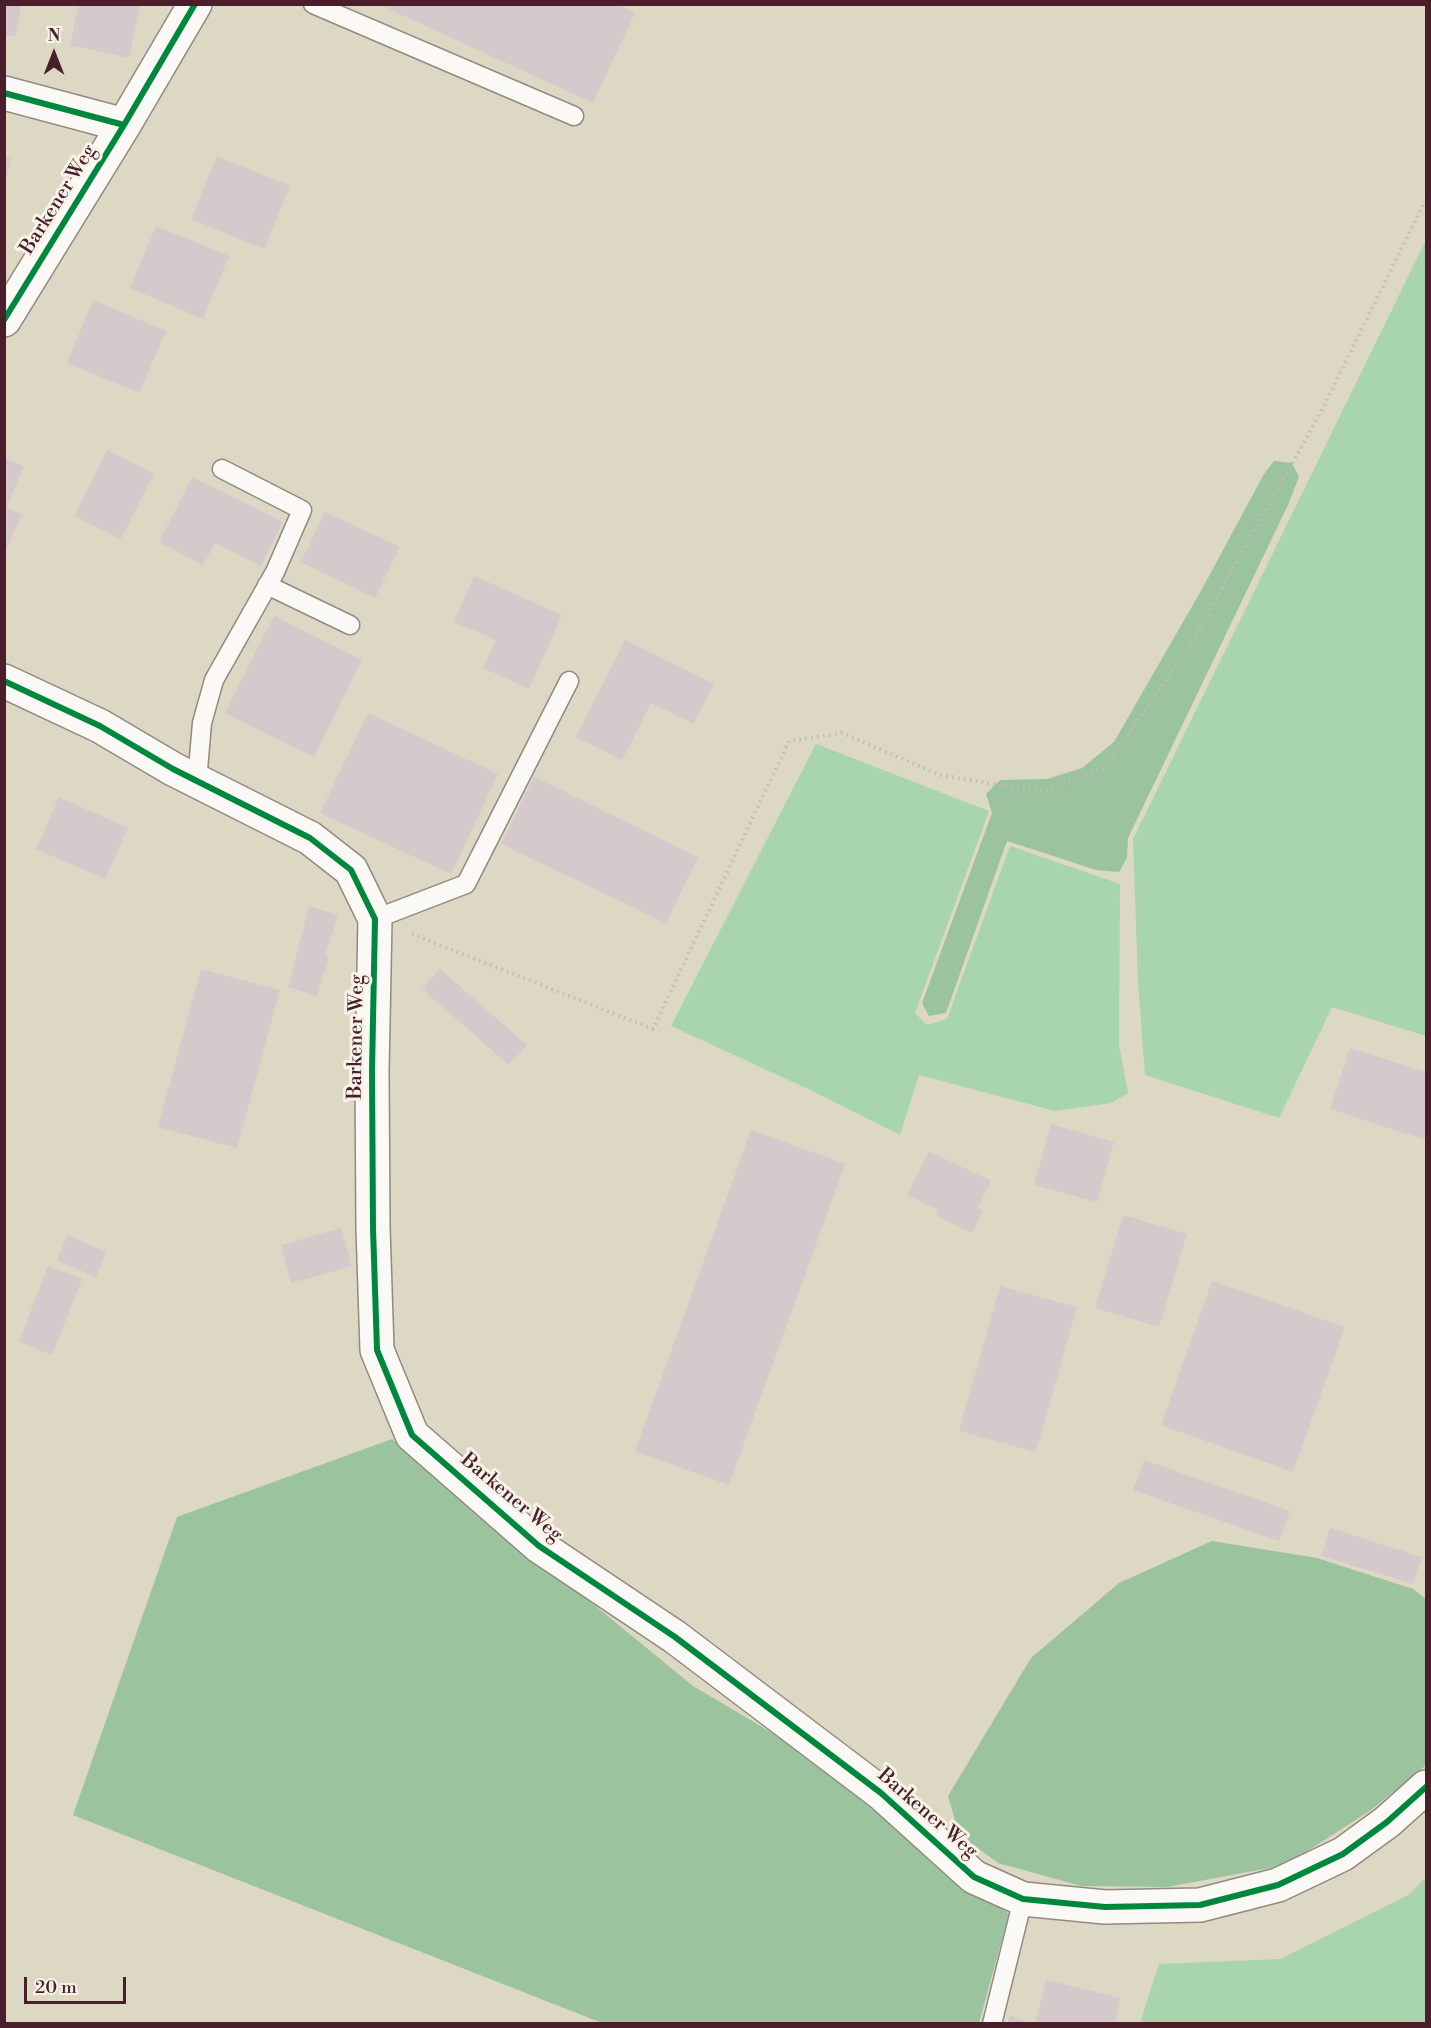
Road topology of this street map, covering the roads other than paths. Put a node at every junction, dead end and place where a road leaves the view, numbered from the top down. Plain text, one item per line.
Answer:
1 (195, 4) edge
2 (313, 4) edge
3 (4, 93) edge
4 (574, 116) dead end
5 (124, 125) junction
6 (4, 320) edge
7 (222, 469) dead end
8 (267, 585) junction
9 (350, 625) dead end
10 (4, 681) edge
11 (569, 681) dead end
12 (197, 781) junction
13 (375, 919) junction
14 (1426, 1787) edge
15 (1023, 1899) junction
16 (992, 2024) edge

1 - 5 street, Barkener Weg
2 - 4 lane
3 - 5 street
5 - 6 street, Barkener Weg
7 - 8 lane
8 - 9 lane
8 - 12 lane
10 - 12 street, Barkener Weg
11 - 13 lane
12 - 13 street, Barkener Weg
13 - 15 street, Barkener Weg
14 - 15 street, Barkener Weg
15 - 16 lane

